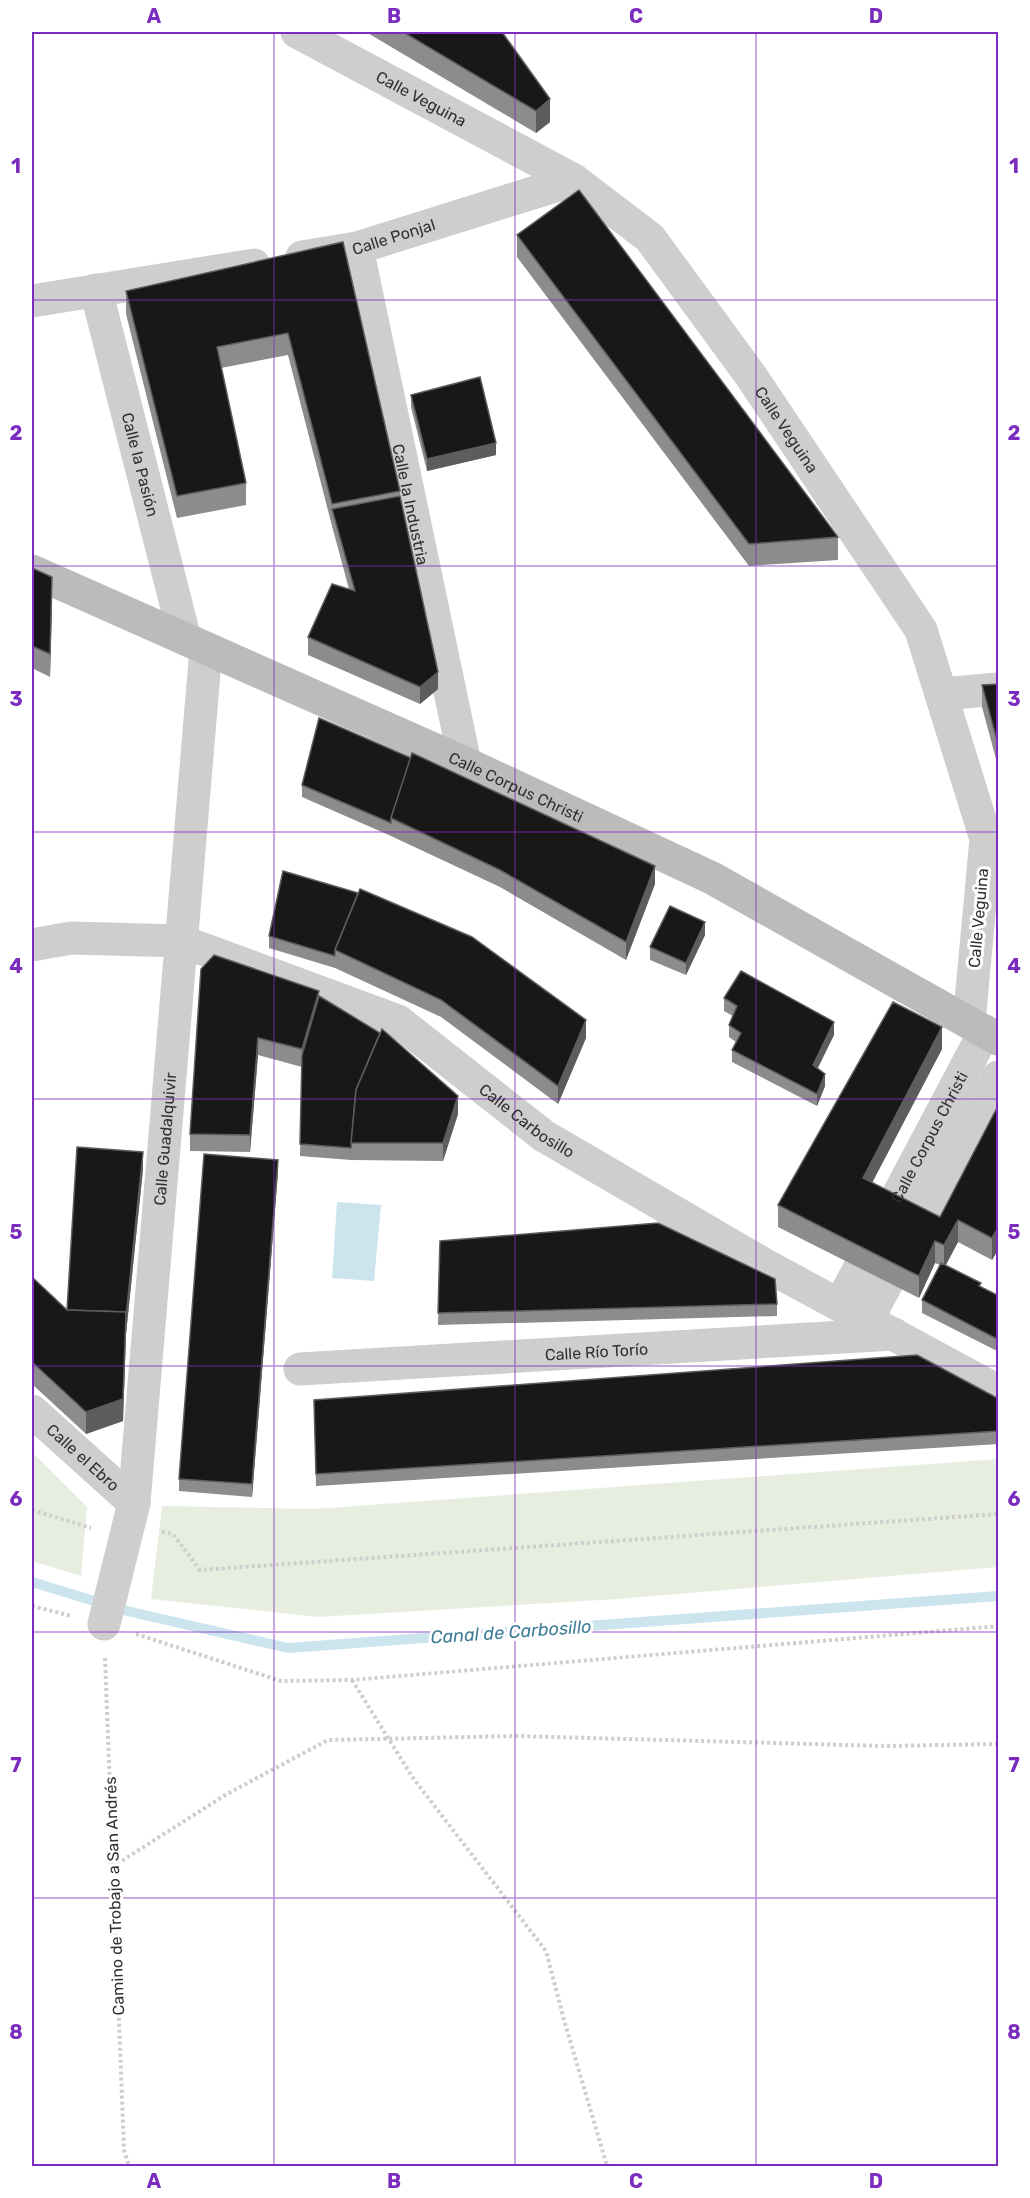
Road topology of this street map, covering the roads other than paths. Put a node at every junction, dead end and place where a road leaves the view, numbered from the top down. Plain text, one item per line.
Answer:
1 (297, 32) edge
2 (574, 180) junction
3 (357, 248) junction
4 (96, 290) junction
5 (32, 301) edge
6 (32, 571) edge
7 (196, 644) junction
8 (999, 689) edge
9 (941, 694) junction
10 (465, 763) junction
11 (181, 941) junction
12 (32, 945) edge
13 (984, 1031) edge
14 (999, 1077) edge
15 (867, 1320) junction
16 (300, 1369) dead end
17 (999, 1391) edge
18 (32, 1412) edge
19 (134, 1503) junction
20 (104, 1624) road end

1 - 2 street, Calle Veguina
2 - 3 street, Calle Ponjal
2 - 9 street, Calle Veguina
3 - 4 street, Calle Ponjal
3 - 10 street, Calle la Industria
4 - 5 street, Calle Ponjal
4 - 7 street, Calle la Pasión
6 - 7 main road, Calle Corpus Christi
7 - 10 main road, Calle Corpus Christi
7 - 11 street, Calle Guadalquivir
8 - 9 street
9 - 13 street, Calle Veguina
10 - 13 main road, Calle Corpus Christi
11 - 12 street, Calle Carbosillo
11 - 15 street, Calle Carbosillo
11 - 19 street, Calle Guadalquivir
13 - 15 street, Calle Corpus Christi
14 - 15 street, Calle Corpus Christi
15 - 16 street, Calle Río Torío
15 - 17 street, Calle Carbosillo
18 - 19 street, Calle el Ebro
19 - 20 street, Calle Guadalquivir

